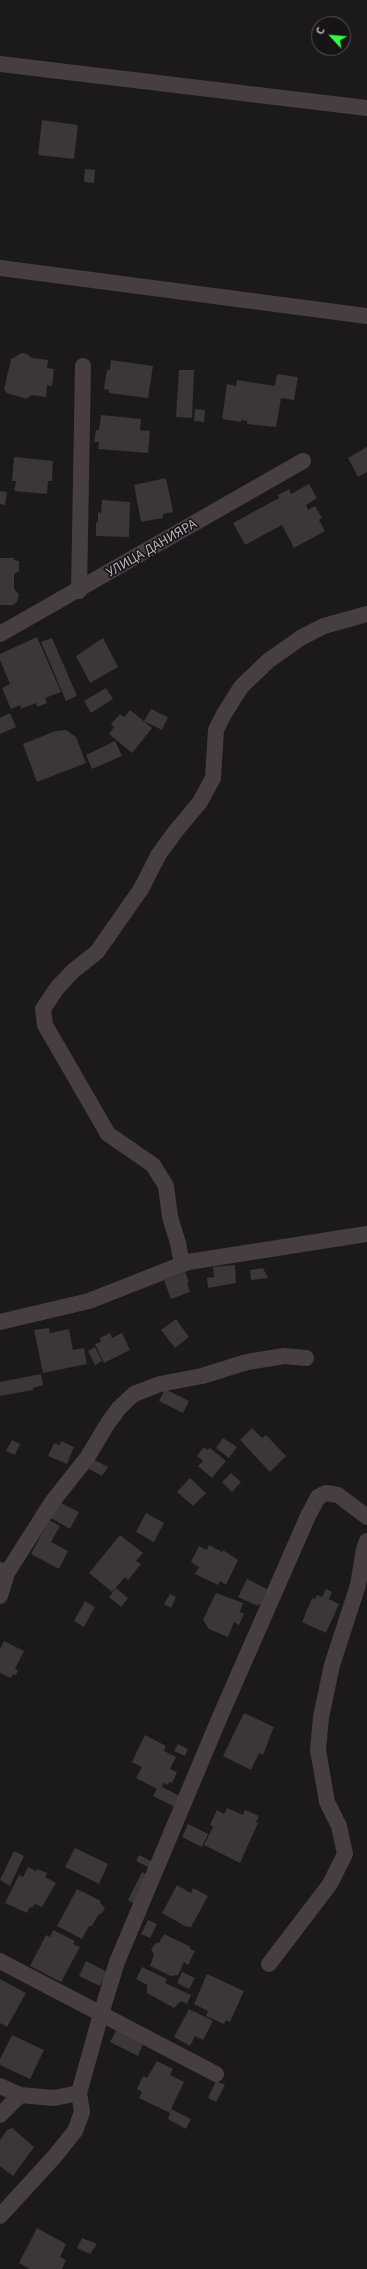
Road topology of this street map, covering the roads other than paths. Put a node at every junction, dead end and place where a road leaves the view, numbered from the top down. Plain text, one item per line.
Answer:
1 (0, 64) edge
2 (367, 108) edge
3 (0, 268) edge
4 (367, 316) edge
5 (83, 366) dead end
6 (303, 461) dead end
7 (79, 591) junction
8 (367, 614) edge
9 (0, 634) edge
10 (367, 1234) edge
11 (182, 1264) junction
12 (0, 1322) edge
13 (306, 1358) dead end
14 (367, 1517) edge
15 (367, 1541) edge
16 (4, 1572) edge
17 (0, 1596) edge
18 (0, 1961) edge
19 (269, 1964) dead end
20 (101, 2014) junction
21 (216, 2074) dead end
22 (0, 2086) edge
23 (79, 2092) junction
24 (20, 2095) junction
25 (0, 2115) edge
26 (0, 2216) edge

1 - 2 street
3 - 4 street
5 - 7 street
6 - 7 street, УЛИЦА ДАНИЯРА
7 - 9 street, УЛИЦА ДАНИЯРА
8 - 11 street
10 - 11 street
11 - 12 street
13 - 16 street
14 - 20 street
15 - 19 street
16 - 17 street
18 - 20 street
20 - 21 street
20 - 23 street
22 - 24 street
23 - 24 street
23 - 26 street
24 - 25 street

